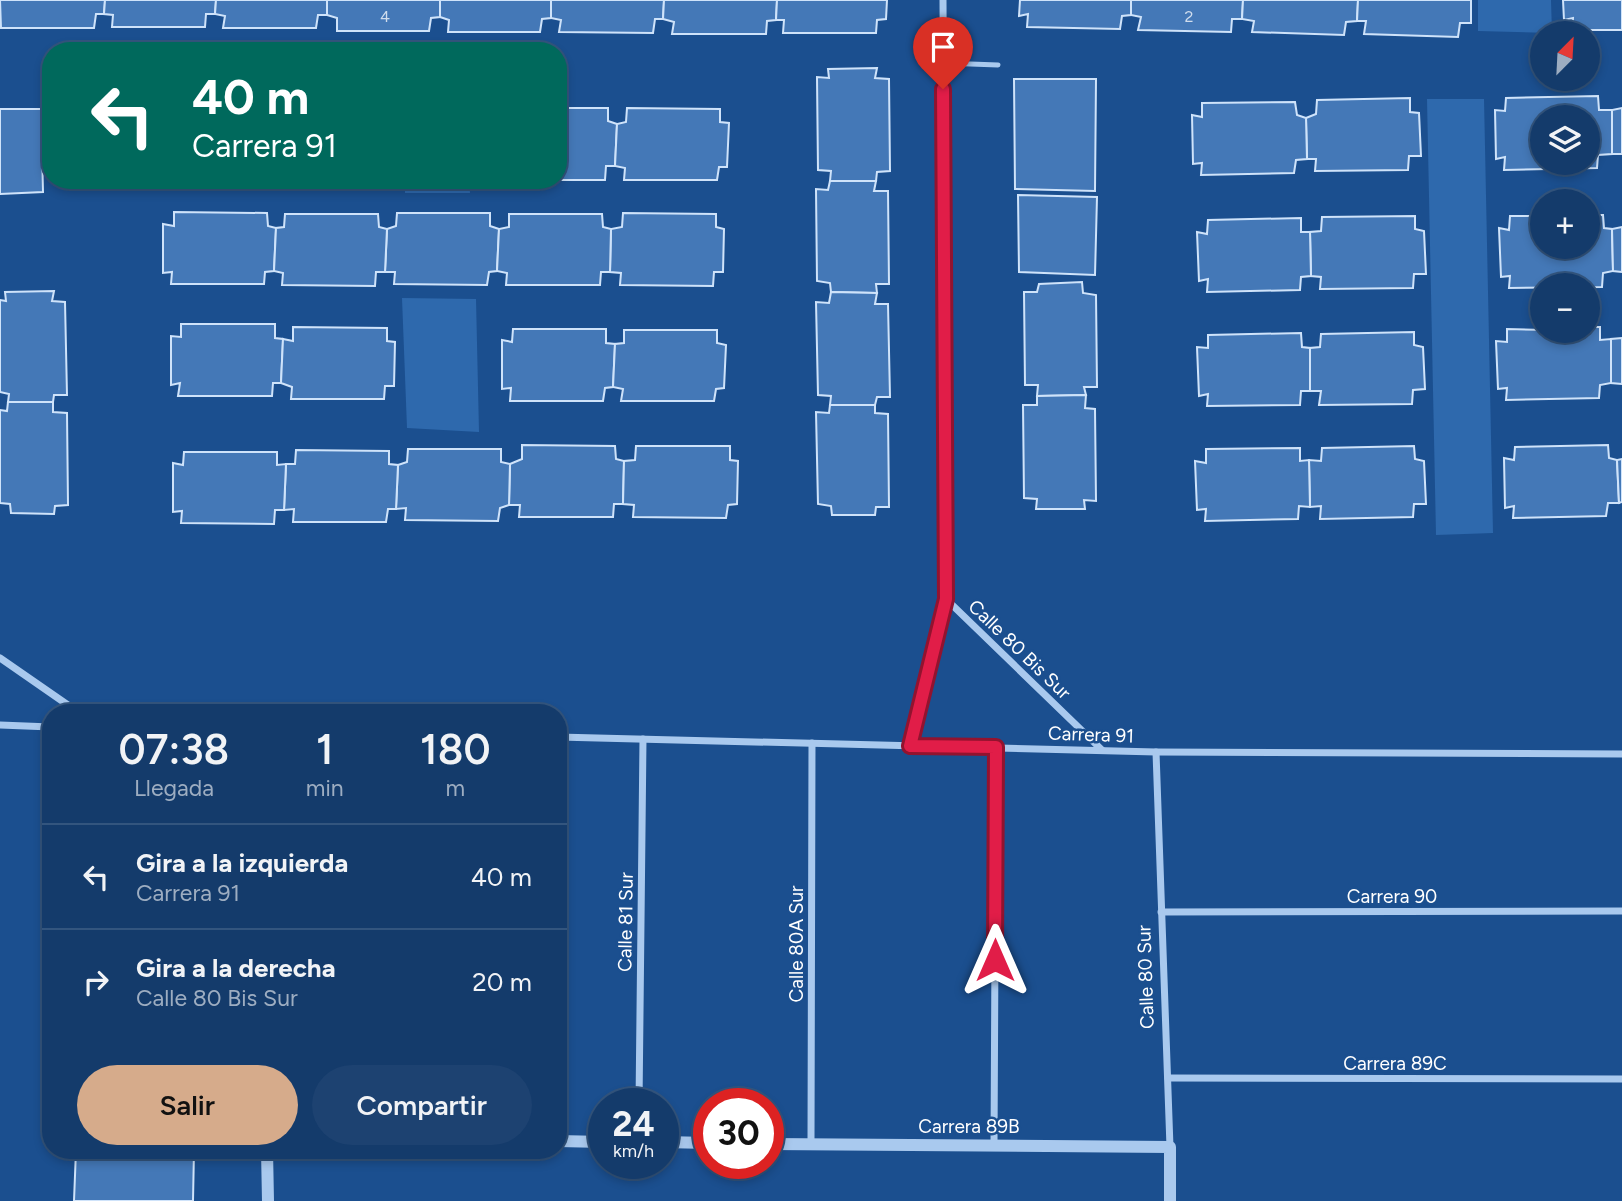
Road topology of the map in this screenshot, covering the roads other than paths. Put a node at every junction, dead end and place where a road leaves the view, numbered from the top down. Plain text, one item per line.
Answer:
1 (943, 0) edge
2 (943, 63) junction
3 (998, 65) dead end
4 (946, 599) junction
5 (0, 658) edge
6 (66, 704) edge
7 (0, 726) edge
8 (42, 727) edge
9 (567, 737) edge
10 (643, 739) junction
11 (812, 743) junction
12 (910, 746) junction
13 (996, 747) junction
14 (1102, 750) junction
15 (1156, 752) junction
16 (1622, 754) edge
17 (1622, 911) edge
18 (1161, 912) junction
19 (1168, 1078) junction
20 (1622, 1079) edge
21 (639, 1088) edge
22 (567, 1142) edge
23 (588, 1142) edge
24 (784, 1144) edge
25 (811, 1144) junction
26 (994, 1146) junction
27 (1170, 1147) junction
28 (267, 1159) edge
29 (268, 1201) edge
30 (1170, 1201) edge

1 - 2 street, Calle 80 Bis Sur
2 - 3 lane
2 - 4 street, Calle 80 Bis Sur
4 - 12 street, Calle 80 Bis Sur
4 - 14 street, Calle 80 Bis Sur
5 - 6 street
7 - 8 street
9 - 10 street, Carrera 91
10 - 11 street, Carrera 91
10 - 21 street, Calle 81 Sur
11 - 12 street, Carrera 91
11 - 25 street, Calle 80A Sur
12 - 13 street, Carrera 91
13 - 14 street, Carrera 91
13 - 26 street
14 - 15 street, Carrera 91
15 - 16 street, Carrera 91
15 - 18 street, Calle 80 Sur
17 - 18 street, Carrera 90
18 - 19 street, Calle 80 Sur
19 - 20 street, Carrera 89C
19 - 27 street, Calle 80 Sur
22 - 23 street
24 - 25 street, Carrera 89B
25 - 26 street, Carrera 89B
26 - 27 street, Carrera 89B
27 - 30 street, Calle 80 Sur
28 - 29 street

